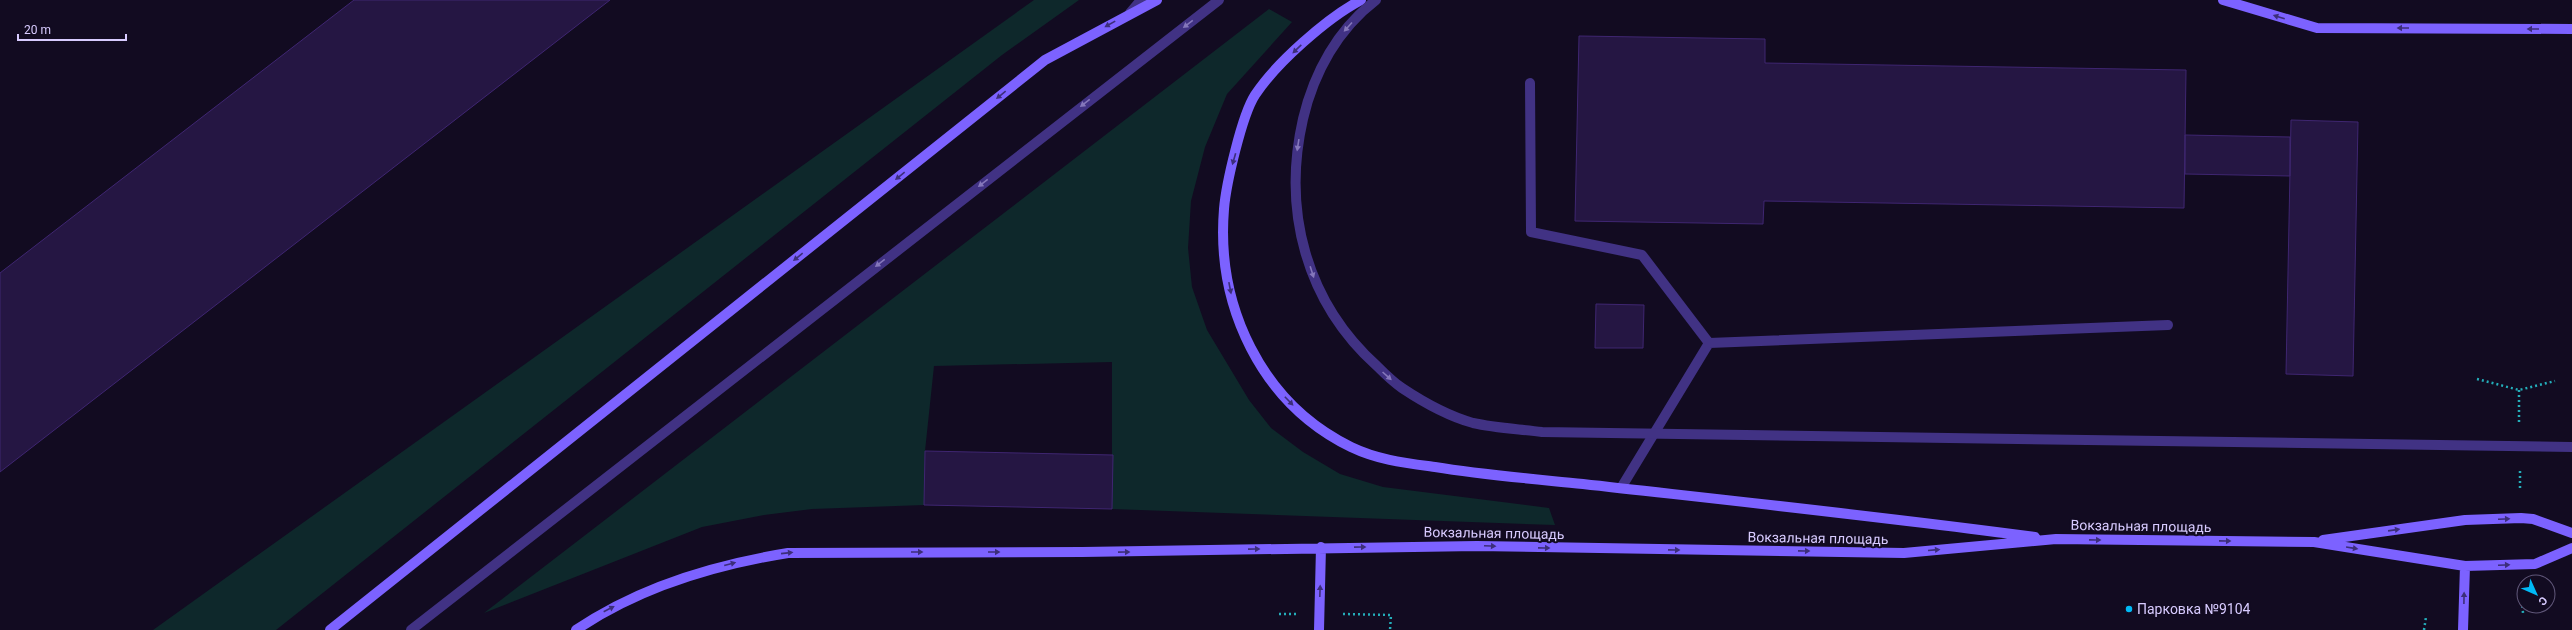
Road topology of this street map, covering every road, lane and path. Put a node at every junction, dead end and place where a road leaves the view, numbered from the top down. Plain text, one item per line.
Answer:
1 (1141, 0) edge
2 (1156, 0) edge
3 (1219, 0) edge
4 (1361, 0) edge
5 (1376, 0) edge
6 (2223, 0) edge
7 (1130, 13) junction
8 (2572, 29) edge
9 (1530, 83) dead end
10 (2168, 325) dead end
11 (1709, 343) junction
12 (2477, 379) dead end
13 (2555, 381) dead end
14 (2572, 447) edge
15 (1620, 488) junction
16 (2572, 533) edge
17 (2056, 539) junction
18 (2314, 542) junction
19 (1321, 547) junction
20 (2572, 548) edge
21 (2465, 566) junction
22 (2426, 617) dead end
23 (330, 630) edge
24 (412, 630) edge
25 (576, 630) edge
26 (1319, 630) edge
27 (2424, 630) edge
28 (2463, 630) edge

1 - 7 street
2 - 7 main road
3 -> 24 street
4 -> 15 main road
5 -> 14 street, bridge
8 -> 6 main road
7 -> 23 main road
9 - 11 street
10 - 11 street
11 - 15 street
12 - 13 path
15 - 17 main road
18 -> 16 main road, Вокзальная площадь
17 -> 18 main road, Вокзальная площадь
19 -> 17 main road, Вокзальная площадь
18 -> 21 main road, Вокзальная площадь
25 -> 19 main road, Вокзальная площадь
26 -> 19 main road
21 -> 20 main road, Вокзальная площадь
28 -> 21 main road
22 - 27 path

